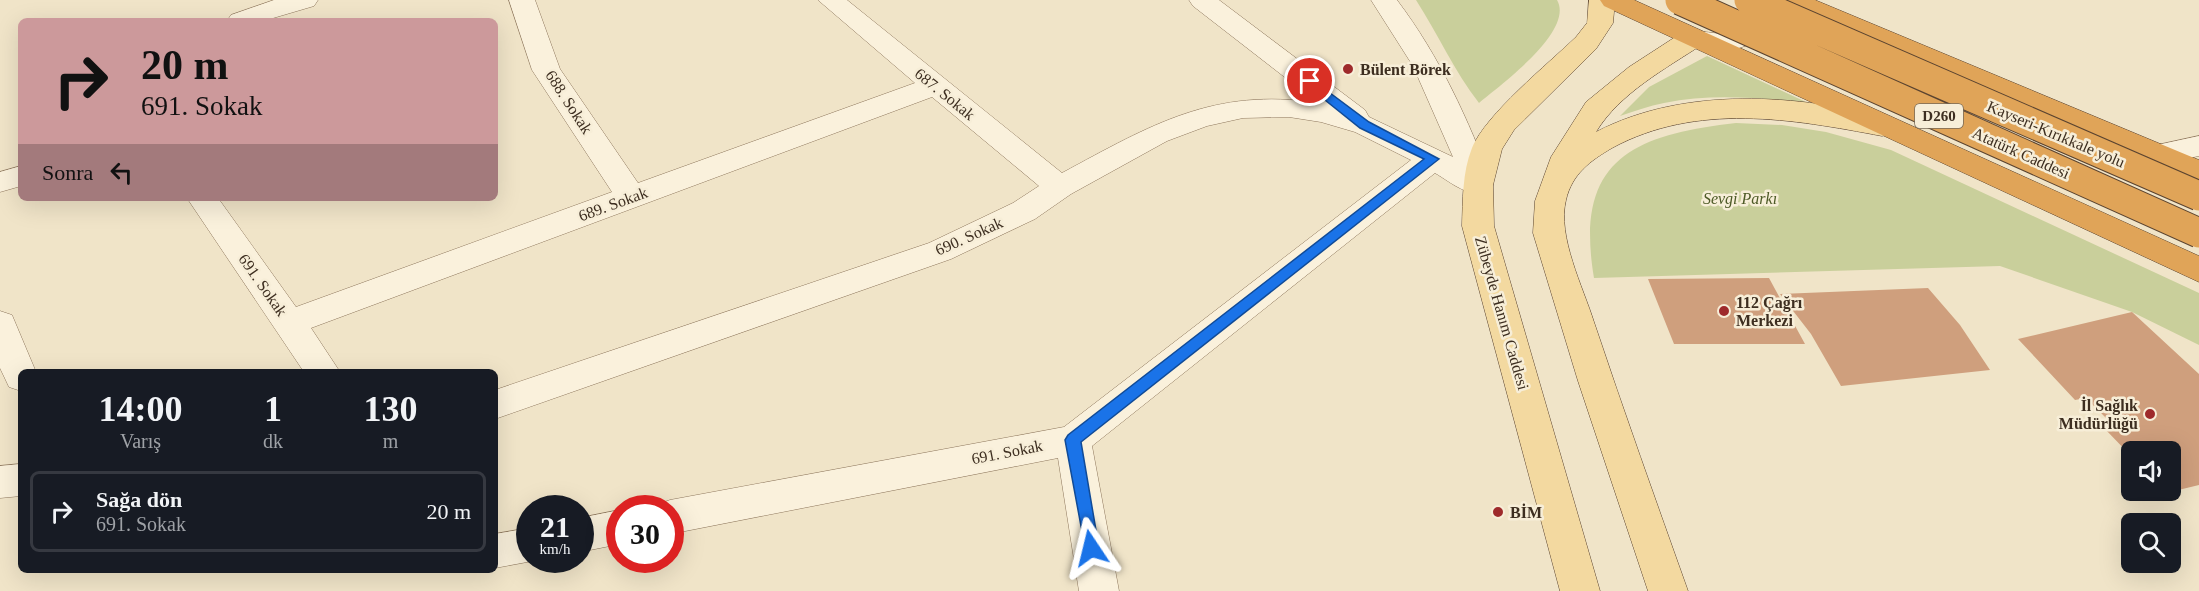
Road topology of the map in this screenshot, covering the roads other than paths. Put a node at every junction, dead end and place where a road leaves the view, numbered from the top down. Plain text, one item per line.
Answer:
1 (304, 0) edge
2 (522, 0) edge
3 (831, 0) edge
4 (1202, 0) edge
5 (1384, 0) edge
6 (1602, 0) edge
7 (1613, 0) edge
8 (1680, 0) edge
9 (1749, 0) edge
10 (1776, 0) edge
11 (1793, 0) edge
12 (247, 18) edge
13 (1693, 38) junction
14 (935, 86) junction
15 (1365, 125) junction
16 (1882, 126) junction
17 (2199, 146) edge
18 (2158, 154) junction
19 (1433, 159) junction
20 (2199, 172) edge
21 (1559, 176) junction
22 (18, 177) edge
23 (0, 182) edge
24 (1478, 185) junction
25 (1060, 187) junction
26 (2199, 196) edge
27 (631, 197) junction
28 (204, 201) edge
29 (2199, 233) edge
30 (2199, 270) edge
31 (290, 322) junction
32 (0, 324) edge
33 (18, 369) edge
34 (321, 369) edge
35 (498, 404) edge
36 (1073, 440) junction
37 (18, 480) edge
38 (0, 482) edge
39 (684, 514) edge
40 (516, 547) edge
41 (498, 550) edge
42 (1099, 591) edge
43 (1580, 591) edge
44 (1668, 591) edge

1 - 12 street
2 - 27 street, 688. Sokak
3 - 14 street, 687. Sokak
4 - 15 street
5 - 24 street
6 - 24 main road, Zübeyde Hanım Caddesi
7 - 13 highway
8 - 29 highway, Atatürk Caddesi / D260, bridge
9 - 26 highway, Kayseri-Kırıkkale yolu / D260, bridge
10 - 13 street
11 - 18 highway
13 - 16 highway
13 - 21 main road
14 - 25 street, 687. Sokak
14 - 27 street, 689. Sokak
15 - 19 street, 690. Sokak
15 - 25 street, 690. Sokak
16 - 21 main road
16 - 30 highway
17 - 18 street
18 - 20 highway
19 - 24 street, 690. Sokak
19 - 36 street, 691. Sokak
21 - 44 main road
22 - 23 street
24 - 43 main road, Zübeyde Hanım Caddesi
25 - 35 street, 690. Sokak
27 - 31 street, 689. Sokak
28 - 31 street, 691. Sokak
31 - 34 street, 691. Sokak
32 - 33 street
36 - 39 street, 691. Sokak
36 - 42 street
37 - 38 street
40 - 41 street

